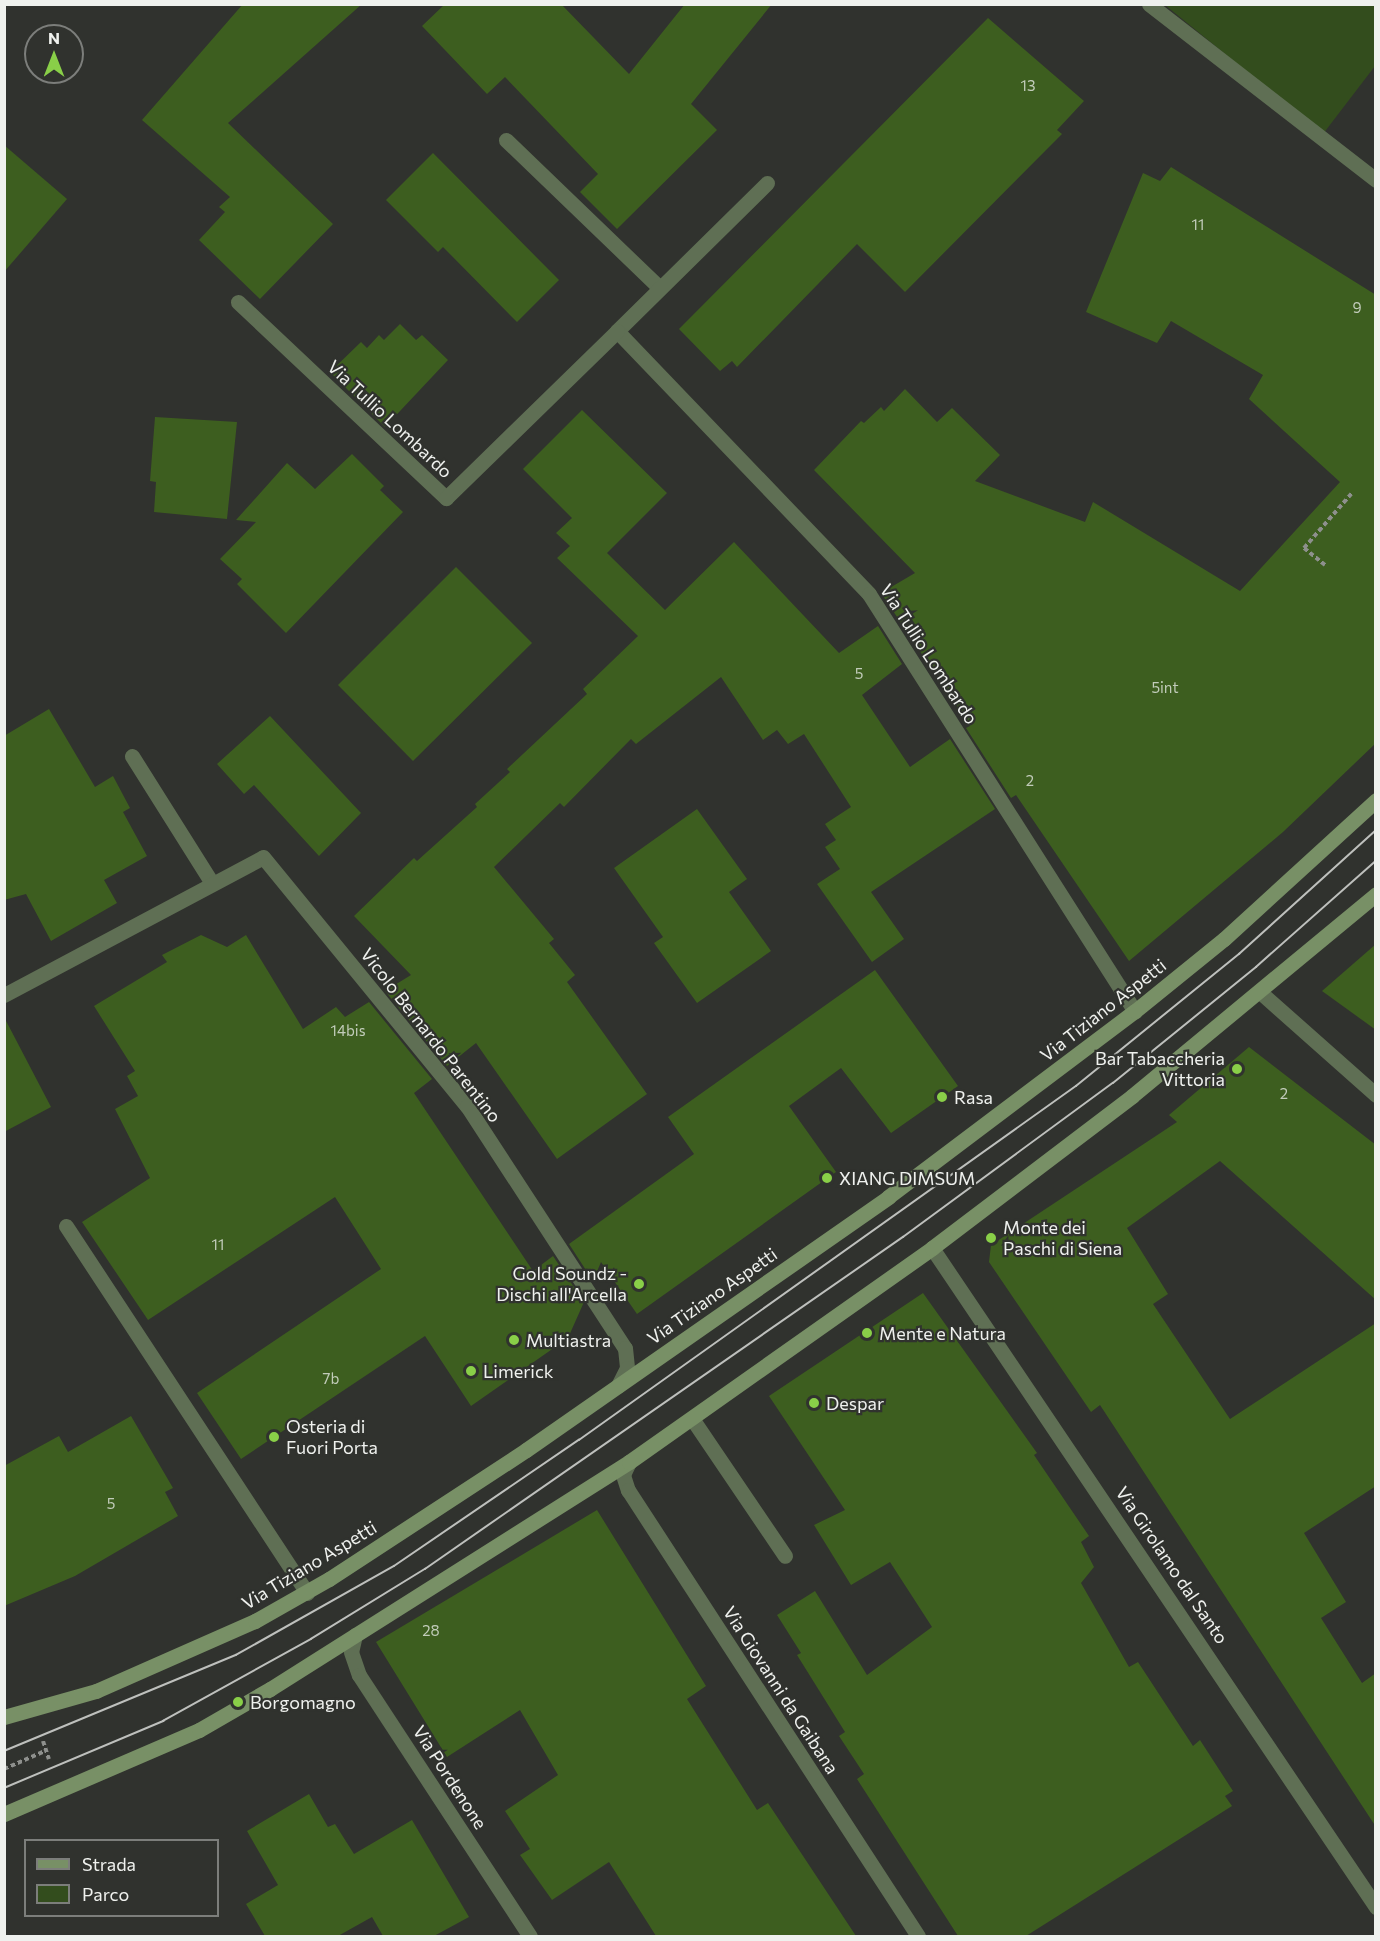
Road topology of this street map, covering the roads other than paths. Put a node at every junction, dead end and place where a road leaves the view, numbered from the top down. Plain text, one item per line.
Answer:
1 (1149, 4) edge
2 (506, 140) dead end
3 (1376, 180) edge
4 (767, 183) dead end
5 (659, 287) junction
6 (238, 302) dead end
7 (616, 331) junction
8 (132, 756) dead end
9 (1376, 800) edge
10 (212, 884) junction
11 (1376, 894) edge
12 (1260, 992) junction
13 (4, 994) edge
14 (1135, 1011) junction
15 (1376, 1095) edge
16 (66, 1226) dead end
17 (932, 1248) junction
18 (618, 1387) junction
19 (693, 1420) junction
20 (630, 1462) junction
21 (785, 1556) dead end
22 (307, 1593) junction
23 (355, 1635) junction
24 (4, 1717) edge
25 (4, 1814) edge
26 (1376, 1907) edge
27 (530, 1936) edge
28 (918, 1936) edge

1 - 3 street
2 - 5 street
4 - 5 street, Via Tullio Lombardo
5 - 7 street, Via Tullio Lombardo
6 - 7 street, Via Tullio Lombardo
7 - 14 street, Via Tullio Lombardo
8 - 10 street
9 - 14 street, Via Tiziano Aspetti
10 - 13 street, Vicolo Bernardo Parentino
10 - 18 street, Vicolo Bernardo Parentino
11 - 12 street
12 - 15 street
12 - 17 street
14 - 18 street, Via Tiziano Aspetti
16 - 22 street
17 - 19 street
17 - 26 street, Via Girolamo dal Santo
18 - 22 street, Via Tiziano Aspetti
19 - 20 street
19 - 21 street
20 - 23 street
20 - 28 street, Via Giovanni da Gaibana
22 - 24 street, Via Tiziano Aspetti
23 - 25 street
23 - 27 street, Via Pordenone

